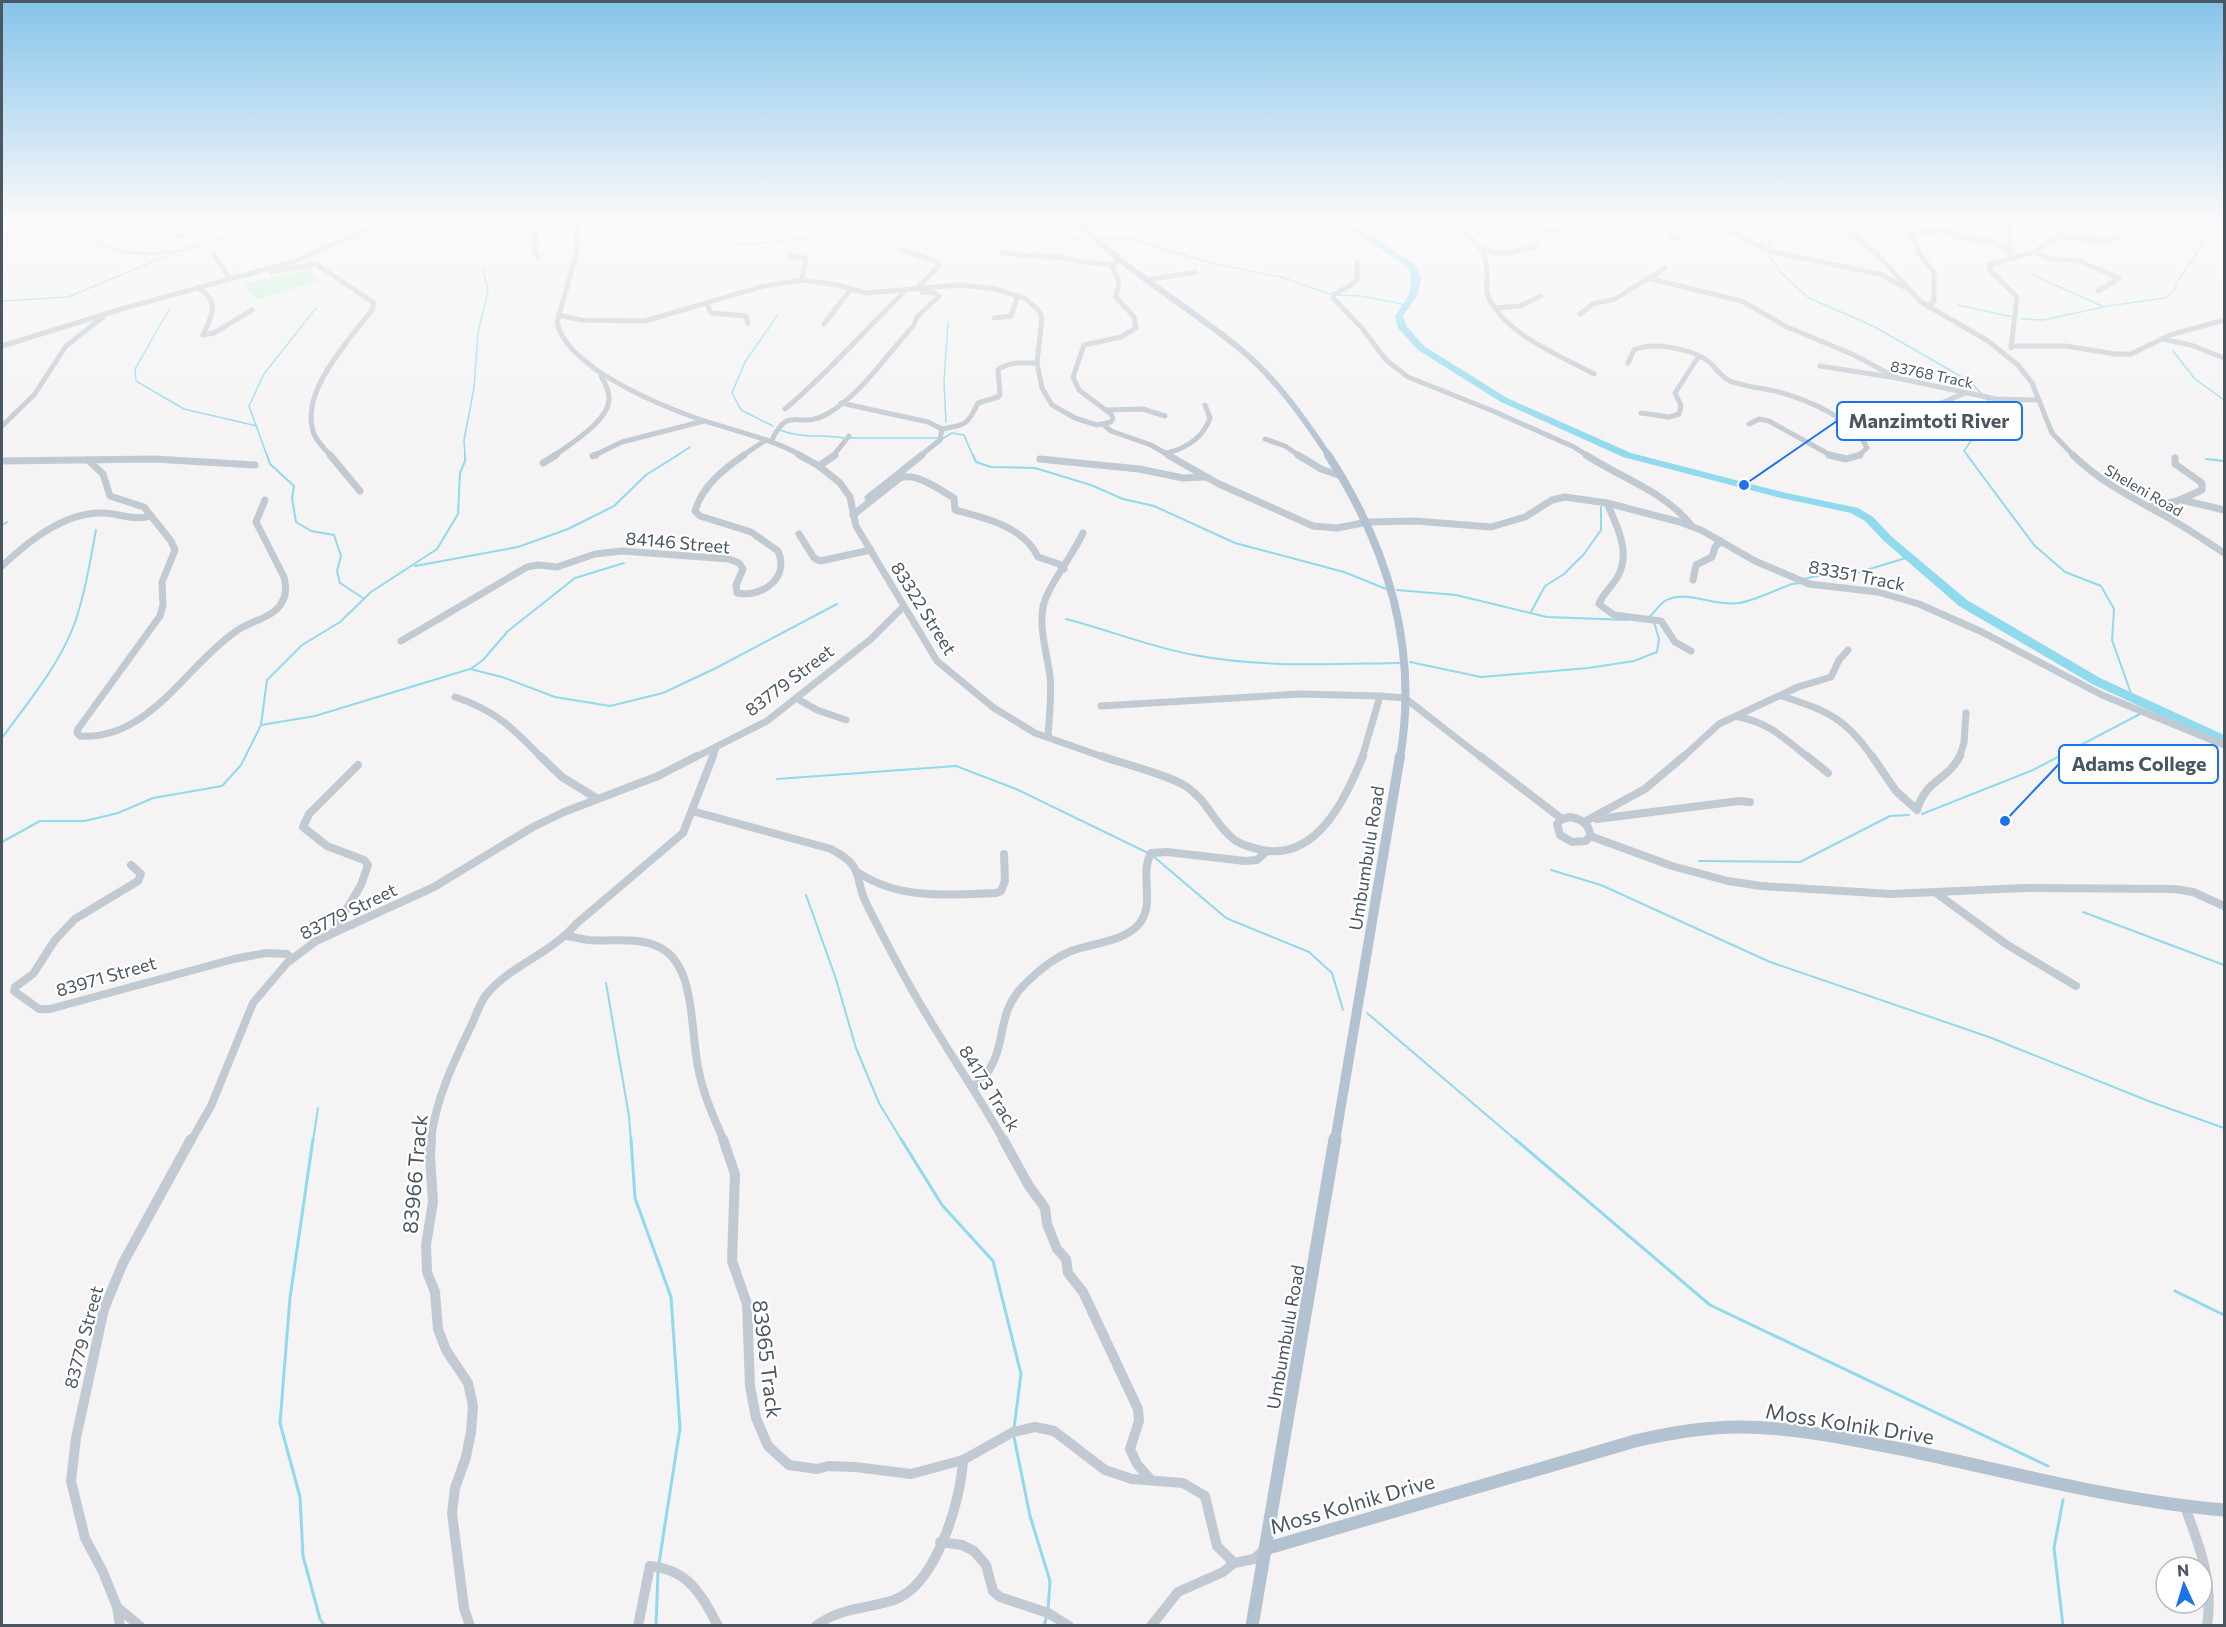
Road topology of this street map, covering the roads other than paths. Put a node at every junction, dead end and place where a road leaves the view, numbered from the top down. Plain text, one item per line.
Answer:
1 (181, 294) edge
2 (206, 294) edge
3 (363, 294) edge
4 (564, 294) edge
5 (739, 294) edge
6 (847, 294) edge
7 (901, 294) edge
8 (936, 294) edge
9 (1013, 294) edge
10 (1117, 294) edge
11 (1164, 294) edge
12 (1334, 294) edge
13 (1487, 294) edge
14 (1624, 294) edge
15 (1713, 294) edge
16 (1913, 294) edge
17 (1934, 294) edge
18 (2014, 294) edge
19 (1018, 295) junction
20 (1541, 296) dead end
21 (707, 304) junction
22 (1928, 307) junction
23 (1496, 308) junction
24 (252, 310) dead end
25 (109, 313) junction
26 (1580, 314) dead end
27 (558, 315) junction
28 (994, 318) dead end
29 (2224, 320) edge
30 (748, 323) dead end
31 (824, 324) dead end
32 (2162, 339) junction
33 (2, 346) edge
34 (2011, 346) junction
35 (1699, 356) junction
36 (2008, 356) junction
37 (2224, 358) edge
38 (1037, 363) junction
39 (1628, 363) dead end
40 (1820, 366) dead end
41 (1594, 374) dead end
42 (601, 375) junction
43 (1897, 378) junction
44 (1965, 393) junction
45 (2038, 400) junction
46 (841, 403) junction
47 (1205, 405) dead end
48 (785, 410) dead end
49 (1106, 410) junction
50 (1641, 413) dead end
51 (1165, 416) dead end
52 (1837, 420) junction
53 (704, 421) junction
54 (1749, 424) dead end
55 (2, 426) edge
56 (1104, 426) junction
57 (942, 429) junction
58 (849, 436) dead end
59 (1265, 439) dead end
60 (768, 441) junction
61 (1167, 453) junction
62 (593, 456) dead end
63 (2175, 458) dead end
64 (1040, 459) dead end
65 (88, 460) junction
66 (2, 461) edge
67 (543, 463) dead end
68 (255, 465) dead end
69 (819, 466) junction
70 (1341, 476) junction
71 (1206, 477) junction
72 (360, 491) dead end
73 (265, 500) dead end
74 (2180, 500) junction
75 (1607, 503) junction
76 (2149, 507) junction
77 (2224, 510) edge
78 (853, 513) junction
79 (151, 516) junction
80 (1368, 522) junction
81 (1692, 527) junction
82 (1083, 532) dead end
83 (800, 534) dead end
84 (1720, 542) junction
85 (871, 550) junction
86 (2224, 553) edge
87 (2, 566) edge
88 (1065, 569) junction
89 (1693, 580) dead end
90 (900, 609) junction
91 (401, 641) dead end
92 (1848, 650) dead end
93 (1691, 651) dead end
94 (1380, 696) junction
95 (1782, 696) junction
96 (455, 697) dead end
97 (796, 698) junction
98 (1405, 698) junction
99 (1101, 706) dead end
100 (1754, 709) junction
101 (1966, 713) dead end
102 (1738, 716) junction
103 (846, 720) dead end
104 (1762, 722) junction
105 (1048, 738) junction
106 (2224, 745) edge
107 (716, 748) junction
108 (358, 765) dead end
109 (1828, 773) dead end
110 (596, 798) junction
111 (1750, 801) dead end
112 (692, 812) junction
113 (1562, 819) junction
114 (1596, 819) junction
115 (1584, 822) junction
116 (1590, 836) junction
117 (1267, 851) junction
118 (1004, 854) dead end
119 (131, 865) dead end
120 (859, 873) junction
121 (1936, 893) junction
122 (2224, 906) edge
123 (333, 932) junction
124 (566, 936) junction
125 (292, 959) junction
126 (2076, 986) dead end
127 (973, 1087) junction
128 (963, 1460) junction
129 (1150, 1479) junction
130 (2185, 1507) junction
131 (2224, 1510) edge
132 (940, 1542) junction
133 (1265, 1549) junction
134 (1234, 1563) junction
135 (117, 1607) junction
136 (120, 1626) edge
137 (140, 1626) edge
138 (470, 1626) edge
139 (638, 1626) edge
140 (718, 1626) edge
141 (816, 1626) edge
142 (1069, 1626) edge
143 (1151, 1626) edge
144 (1252, 1626) edge
145 (2207, 1626) edge

1 - 25 street
2 - 24 street
3 - 72 street
4 - 27 street
5 - 21 street
6 - 31 street
7 - 48 street
8 - 46 street
9 - 19 street
10 - 49 street
11 - 70 main road, Umbumbulu Road
12 - 81 street
13 - 23 street
14 - 26 street
15 - 43 street
16 - 22 street, Sheleni Road
17 - 22 street
18 - 34 street
19 - 28 street
19 - 38 street
20 - 23 street
21 - 27 street
21 - 30 street
22 - 36 street, Sheleni Road
23 - 41 street
25 - 33 street
25 - 55 street
27 - 42 street, 83322 Street
29 - 32 street
32 - 34 street
32 - 37 street
34 - 36 street
35 - 39 street
35 - 50 street
35 - 52 street
36 - 45 street, Sheleni Road
38 - 56 street, 83351 Track
38 - 57 street
40 - 43 street, 83768 Track
42 - 53 street, 83322 Street
42 - 67 street
43 - 44 street, 83768 Track
44 - 45 street, 83768 Track
44 - 52 street
45 - 76 street, Sheleni Road
46 - 57 street
46 - 60 street
47 - 61 street
49 - 51 street
49 - 56 street
52 - 54 street
53 - 60 street, 83322 Street
53 - 62 street
56 - 61 street, 83351 Track
57 - 78 street
58 - 69 street
59 - 70 street
60 - 69 street, 83322 Street
60 - 91 street, 84146 Street
61 - 71 street, 83351 Track
63 - 74 street
64 - 71 street
65 - 66 street
65 - 68 street
65 - 79 street
69 - 78 street, 83322 Street
70 - 80 main road, Umbumbulu Road
71 - 80 street, 83351 Track
73 - 79 street
74 - 76 street
74 - 77 street
75 - 80 street, 83351 Track
75 - 81 street, 83351 Track
75 - 93 street
76 - 86 street, Sheleni Road
78 - 85 street, 83322 Street
78 - 88 street
79 - 87 street
80 - 98 main road, Umbumbulu Road
81 - 84 street, 83351 Track
82 - 88 street
83 - 85 street
84 - 89 street
84 - 106 street, 83351 Track
85 - 90 street, 83322 Street
88 - 105 street
90 - 97 street, 83779 Street
90 - 105 street, 83322 Street
92 - 95 street
94 - 98 street
94 - 99 street
94 - 117 street, 83322 Street
95 - 100 street
95 - 101 street
96 - 110 street
97 - 103 street
97 - 107 street, 83779 Street
98 - 113 street
98 - 133 main road, Umbumbulu Road
100 - 102 street
100 - 104 street
102 - 104 street
102 - 114 street
104 - 109 street
105 - 117 street, 83322 Street
107 - 110 street, 83779 Street
107 - 112 street, 83966 Track
108 - 123 street
110 - 123 street, 83779 Street
111 - 114 street
112 - 120 street
112 - 124 street, 83966 Track
113 - 115 street
113 - 116 street
114 - 115 street
115 - 116 street
116 - 121 street
117 - 127 street
118 - 120 street
119 - 125 street, 83971 Street
120 - 127 street, 84173 Track
121 - 122 street
121 - 126 street
123 - 125 street, 83779 Street
124 - 128 street, 83965 Track
124 - 138 street, 83966 Track
125 - 135 street, 83779 Street
127 - 129 street, 84173 Track
128 - 129 street, 83965 Track
128 - 132 street
129 - 134 street, 83965 Track
130 - 131 main road, Moss Kolnik Drive
130 - 133 main road, Moss Kolnik Drive
130 - 145 street
132 - 141 street
132 - 142 street
133 - 134 street
133 - 144 main road, Umbumbulu Road
134 - 143 street
135 - 136 street
135 - 137 street, 83779 Street
139 - 140 street

